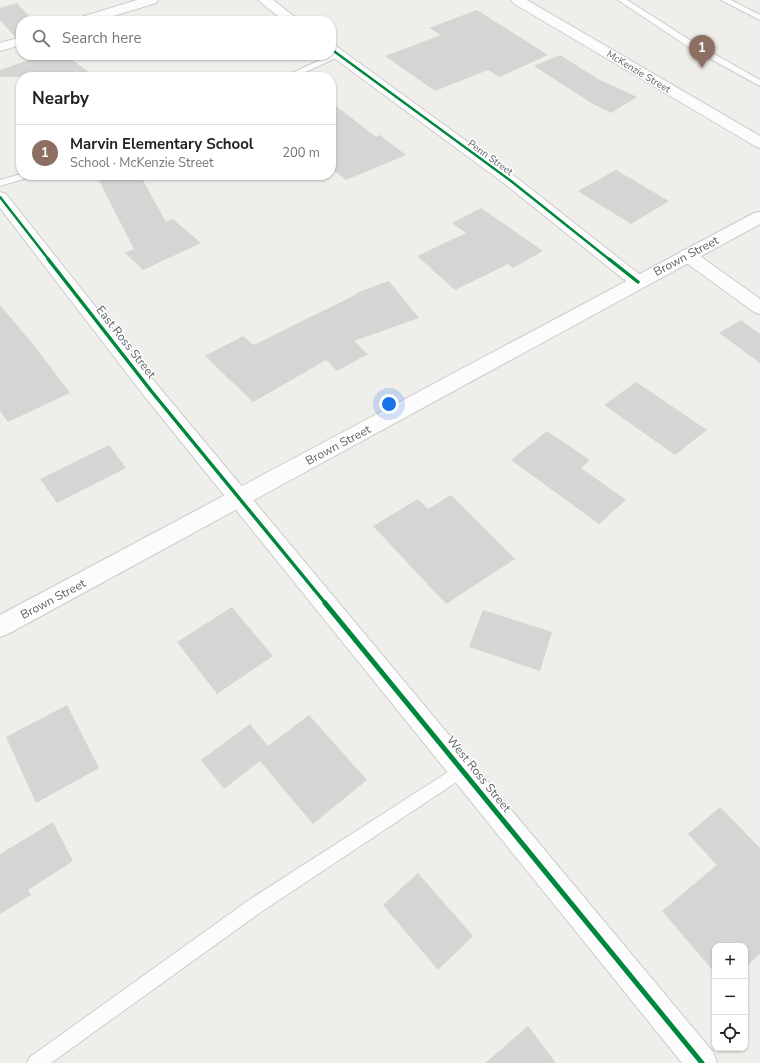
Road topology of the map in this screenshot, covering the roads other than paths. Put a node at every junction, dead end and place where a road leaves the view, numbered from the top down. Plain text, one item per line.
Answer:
1 (151, 0) edge
2 (265, 0) edge
3 (518, 0) edge
4 (622, 0) edge
5 (724, 0) edge
6 (99, 16) edge
7 (286, 16) edge
8 (760, 18) edge
9 (16, 42) edge
10 (0, 47) edge
11 (336, 53) edge
12 (320, 60) edge
13 (297, 72) edge
14 (760, 83) edge
15 (760, 143) edge
16 (16, 178) edge
17 (0, 183) edge
18 (0, 197) edge
19 (760, 217) edge
20 (687, 255) junction
21 (638, 282) junction
22 (760, 308) edge
23 (240, 498) junction
24 (0, 627) edge
25 (462, 770) junction
26 (36, 1063) edge
27 (702, 1063) edge

1 - 6 street
2 - 7 street
3 - 15 street, McKenzie Street
4 - 14 lane
5 - 8 lane
9 - 10 street
11 - 21 street, Penn Street
12 - 13 lane
16 - 17 lane
18 - 23 street, East Ross Street
19 - 20 street, Brown Street
20 - 21 street, Brown Street
20 - 22 street
21 - 23 street, Brown Street
23 - 24 street, Brown Street
23 - 25 street, West Ross Street
25 - 26 lane
25 - 27 street, West Ross Street

